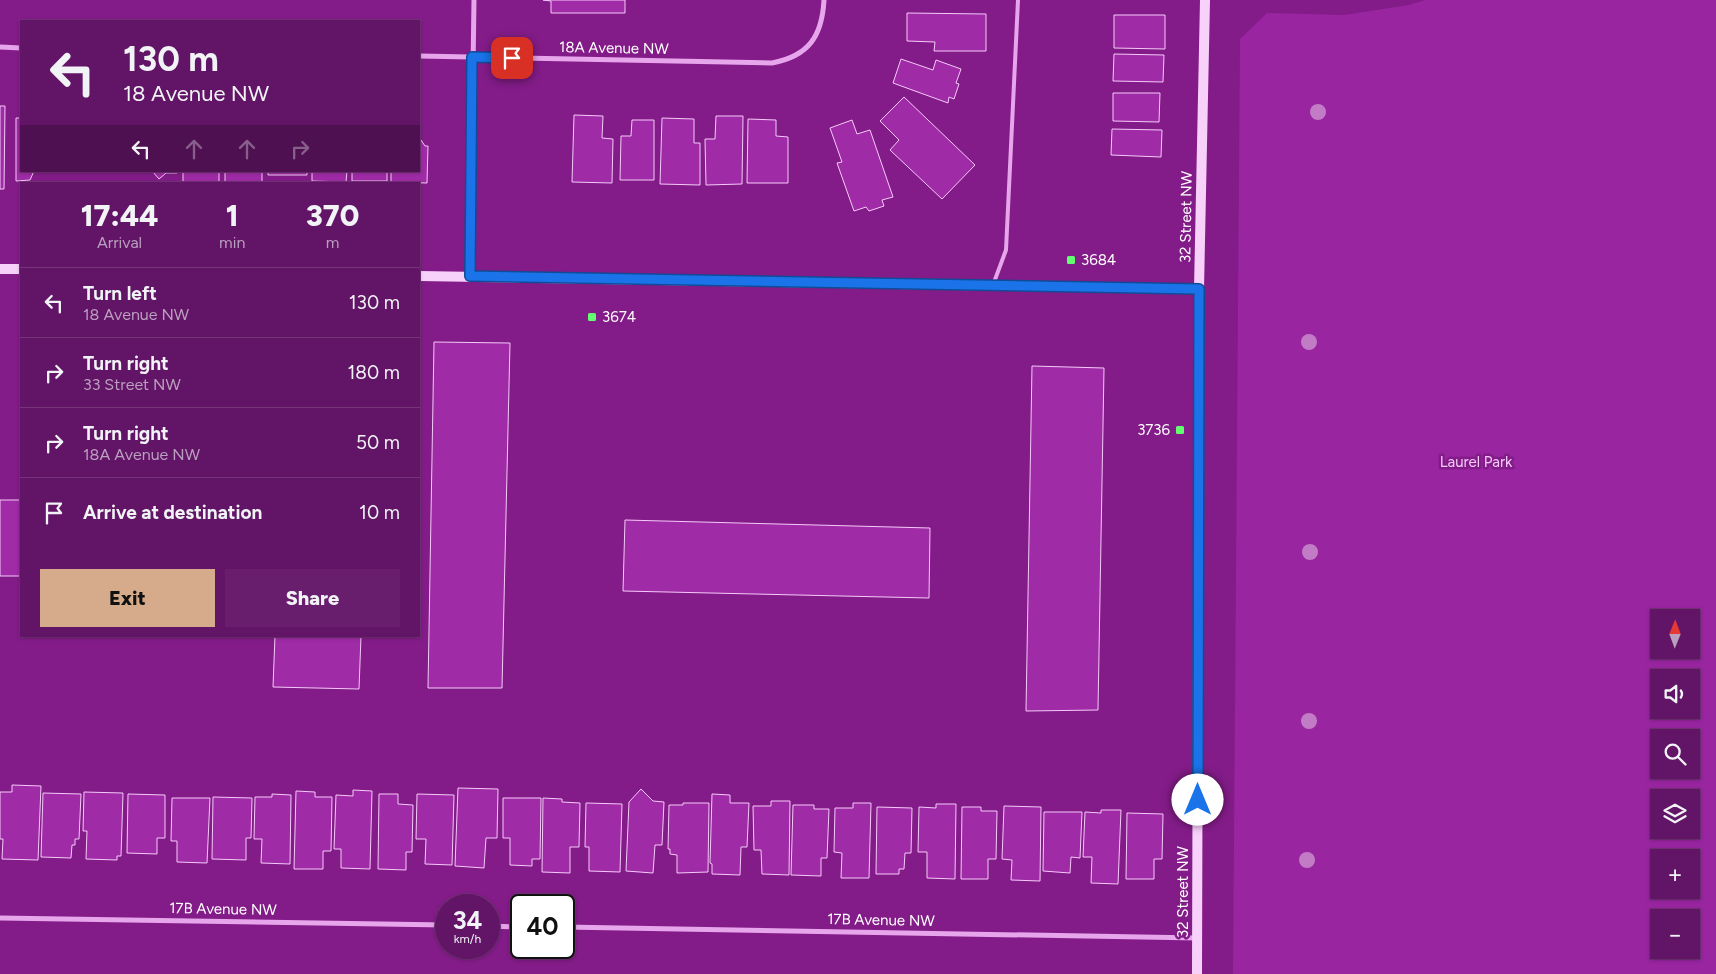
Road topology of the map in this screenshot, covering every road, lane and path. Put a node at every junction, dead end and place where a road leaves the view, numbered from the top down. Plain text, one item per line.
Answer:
1 (474, 0) edge
2 (824, 0) edge
3 (1018, 0) edge
4 (1205, 0) edge
5 (0, 47) edge
6 (20, 48) edge
7 (420, 56) edge
8 (472, 57) junction
9 (0, 269) edge
10 (20, 269) edge
11 (420, 276) edge
12 (470, 276) junction
13 (992, 286) junction
14 (1199, 289) junction
15 (0, 918) edge
16 (435, 926) edge
17 (575, 928) edge
18 (1198, 938) junction
19 (1197, 974) edge

1 - 8 street
2 - 8 street, 18A Avenue NW
3 - 13 lane
4 - 14 street, 32 Street NW
5 - 6 street
7 - 8 street, 18A Avenue NW
8 - 12 street
9 - 10 street
11 - 12 street
12 - 13 street
13 - 14 street
14 - 18 street, 32 Street NW
15 - 16 street, 17B Avenue NW
17 - 18 street, 17B Avenue NW
18 - 19 street, 32 Street NW

